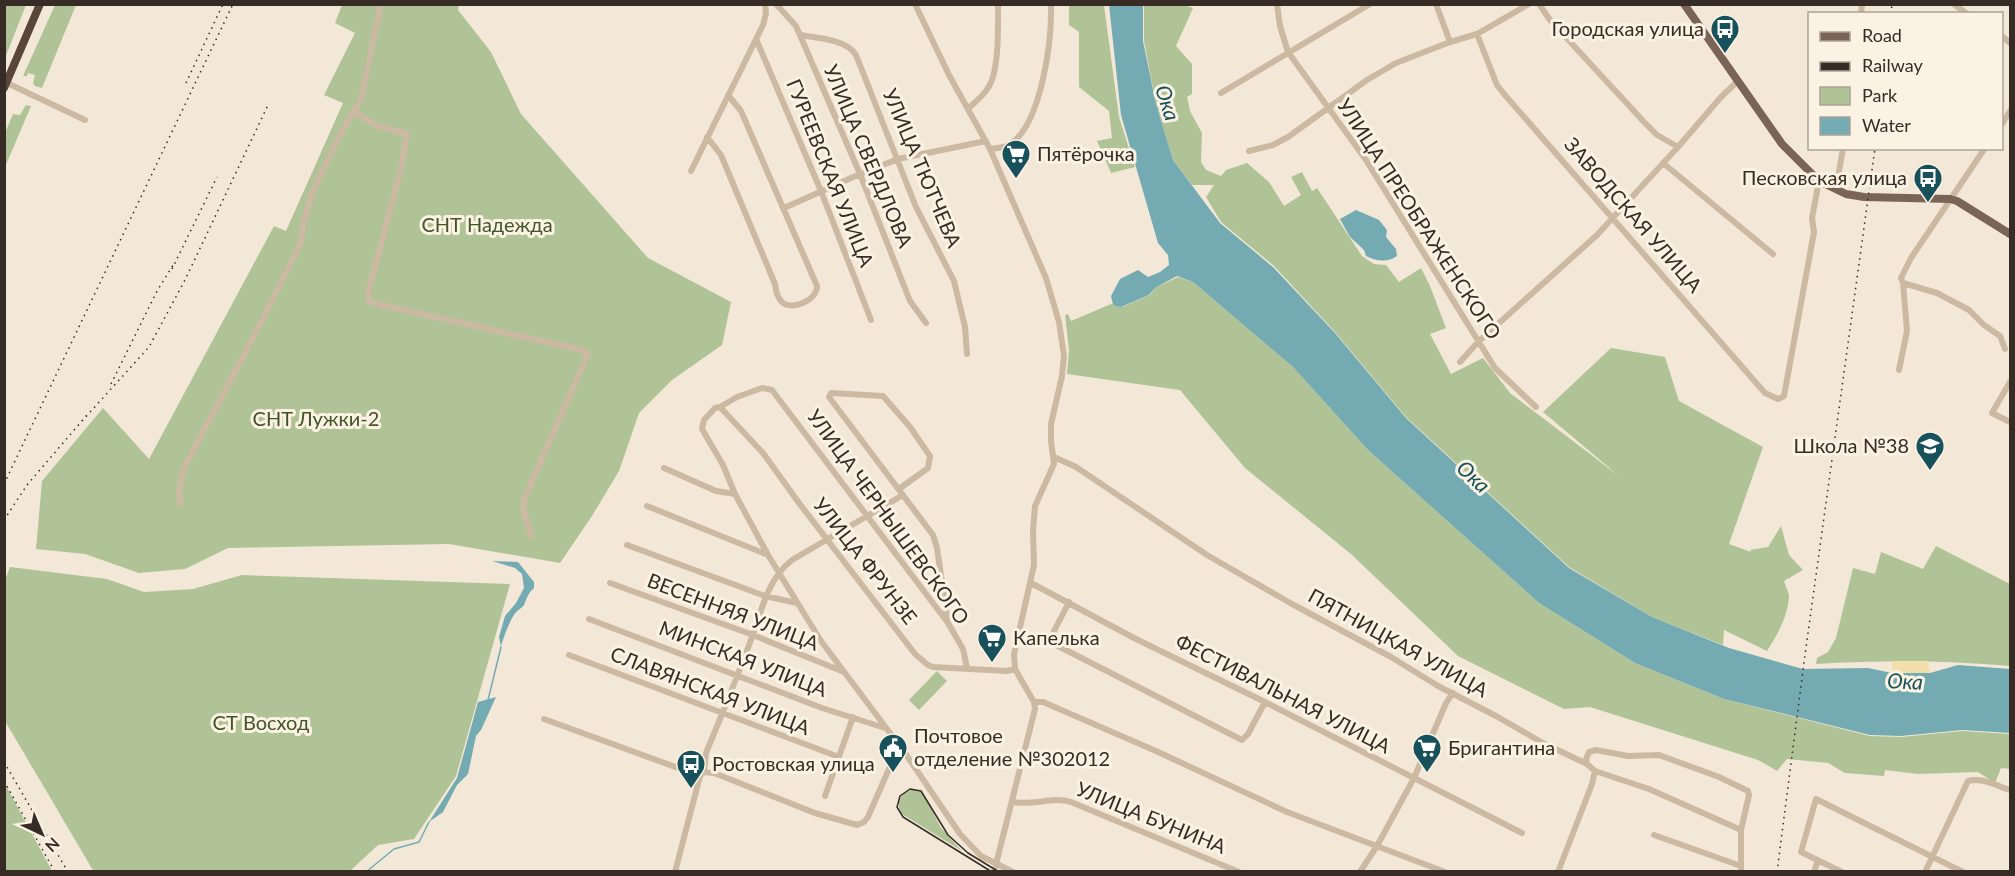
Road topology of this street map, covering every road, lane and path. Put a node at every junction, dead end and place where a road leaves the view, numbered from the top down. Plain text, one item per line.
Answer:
1 (40, 4) edge
2 (381, 4) edge
3 (765, 4) edge
4 (776, 4) edge
5 (915, 4) edge
6 (998, 4) edge
7 (1051, 4) edge
8 (1277, 4) edge
9 (1370, 4) edge
10 (1436, 4) edge
11 (1529, 4) edge
12 (1539, 4) edge
13 (1684, 4) edge
14 (1477, 34) junction
15 (800, 35) junction
16 (756, 39) junction
17 (1450, 42) junction
18 (1288, 52) junction
19 (1738, 81) junction
20 (6, 86) edge
21 (1221, 93) dead end
22 (728, 95) junction
23 (1329, 106) junction
24 (968, 109) junction
25 (355, 112) junction
26 (85, 120) dead end
27 (707, 137) junction
28 (986, 141) junction
29 (1678, 147) junction
30 (990, 149) junction
31 (1843, 150) edge
32 (1984, 150) edge
33 (1249, 151) dead end
34 (898, 159) junction
35 (1663, 163) junction
36 (691, 171) dead end
37 (860, 174) junction
38 (1819, 181) junction
39 (1836, 190) junction
40 (821, 191) junction
41 (1950, 199) junction
42 (784, 208) junction
43 (1613, 217) junction
44 (2010, 234) edge
45 (1773, 254) dead end
46 (1903, 283) junction
47 (871, 320) dead end
48 (926, 323) dead end
49 (1478, 342) junction
50 (2005, 349) dead end
51 (966, 354) dead end
52 (1460, 362) dead end
53 (1899, 370) dead end
54 (2010, 382) edge
55 (720, 407) junction
56 (1536, 407) dead end
57 (2010, 422) edge
58 (1054, 457) junction
59 (664, 468) dead end
60 (901, 492) junction
61 (735, 494) junction
62 (180, 504) dead end
63 (646, 506) dead end
64 (867, 516) junction
65 (531, 536) dead end
66 (829, 539) junction
67 (627, 545) dead end
68 (768, 555) junction
69 (780, 573) junction
70 (610, 583) dead end
71 (1031, 583) junction
72 (765, 596) junction
73 (1069, 602) junction
74 (797, 603) junction
75 (589, 619) dead end
76 (948, 624) junction
77 (753, 635) junction
78 (569, 655) dead end
79 (967, 668) junction
80 (1015, 669) junction
81 (845, 672) junction
82 (737, 675) junction
83 (1453, 693) junction
84 (1034, 702) junction
85 (1265, 702) junction
86 (722, 713) junction
87 (853, 717) junction
88 (544, 718) dead end
89 (885, 728) junction
90 (901, 747) junction
91 (839, 757) junction
92 (1587, 764) junction
93 (1595, 771) junction
94 (702, 774) junction
95 (1414, 778) junction
96 (2010, 790) edge
97 (825, 796) dead end
98 (1013, 802) junction
99 (1741, 830) junction
100 (1522, 833) dead end
101 (1654, 835) dead end
102 (1377, 846) junction
103 (1932, 856) junction
104 (1818, 860) junction
105 (996, 868) edge
106 (1741, 869) edge
107 (675, 872) edge
108 (1013, 872) edge
109 (1239, 872) edge
110 (1360, 872) edge
111 (1445, 872) edge
112 (1558, 872) edge
113 (1814, 872) edge
114 (1842, 872) edge
115 (1925, 872) edge
116 (1963, 872) edge

1 - 20 highway
2 - 25 street
3 - 16 street
4 - 15 street, УЛИЦА СВЕРДЛОВА
5 - 24 street
6 - 24 street
7 - 30 street
8 - 18 street, УЛИЦА ПРЕОБРАЖЕНСКОГО
9 - 18 street
10 - 17 street
11 - 14 street
12 - 29 street
13 - 19 main road
14 - 17 street
14 - 43 street, ЗАВОДСКАЯ УЛИЦА
15 - 34 street, УЛИЦА ТЮТЧЕВА
15 - 37 street, УЛИЦА СВЕРДЛОВА
16 - 22 street
16 - 40 street, ГУРЕЕВСКАЯ УЛИЦА
17 - 23 street
18 - 21 street
18 - 23 street, УЛИЦА ПРЕОБРАЖЕНСКОГО
19 - 29 street
19 - 38 main road
20 - 26 street
22 - 27 street
22 - 42 street
23 - 33 street
23 - 49 street, УЛИЦА ПРЕОБРАЖЕНСКОГО
24 - 28 street
25 - 62 street
25 - 65 street
27 - 36 street
27 - 42 street
28 - 30 street
28 - 34 street
29 - 35 street
30 - 58 street
31 - 39 street
32 - 41 street
34 - 37 street
34 - 51 street, УЛИЦА ТЮТЧЕВА
35 - 43 street
35 - 45 street
37 - 40 street
37 - 48 street, УЛИЦА СВЕРДЛОВА
38 - 39 main road
38 - 43 street, ЗАВОДСКАЯ УЛИЦА
39 - 41 main road
40 - 42 street
40 - 47 street, ГУРЕЕВСКАЯ УЛИЦА
41 - 44 main road
41 - 46 street
43 - 49 street
46 - 50 street
46 - 53 street
49 - 52 street
49 - 56 street, УЛИЦА ПРЕОБРАЖЕНСКОГО
54 - 57 street
55 - 61 street
55 - 64 street, УЛИЦА ЧЕРНЫШЕВСКОГО
55 - 66 street, УЛИЦА ФРУНЗЕ
58 - 71 street
58 - 83 street, ПЯТНИЦКАЯ УЛИЦА
59 - 61 street
60 - 60 street
60 - 64 street
60 - 76 street
61 - 68 street
63 - 68 street
64 - 66 street
64 - 76 street, УЛИЦА ЧЕРНЫШЕВСКОГО
66 - 69 street
66 - 79 street, УЛИЦА ФРУНЗЕ
67 - 72 street
68 - 69 street
69 - 72 street
69 - 74 street
70 - 77 street, ВЕСЕННЯЯ УЛИЦА
71 - 73 street, ФЕСТИВАЛЬНАЯ УЛИЦА
71 - 80 street
72 - 74 street
72 - 77 street
73 - 85 street, ФЕСТИВАЛЬНАЯ УЛИЦА
73 - 85 street
74 - 81 street
75 - 82 street, МИНСКАЯ УЛИЦА
76 - 79 street, УЛИЦА ЧЕРНЫШЕВСКОГО
77 - 81 street, ВЕСЕННЯЯ УЛИЦА
77 - 82 street
78 - 86 street, СЛАВЯНСКАЯ УЛИЦА
79 - 80 street, УЛИЦА ФРУНЗЕ
80 - 84 street
81 - 89 street
82 - 86 street
82 - 87 street, МИНСКАЯ УЛИЦА
83 - 92 street, ПЯТНИЦКАЯ УЛИЦА
83 - 95 street
84 - 98 street
84 - 102 street
85 - 95 street, ФЕСТИВАЛЬНАЯ УЛИЦА
86 - 91 street, СЛАВЯНСКАЯ УЛИЦА
86 - 94 street
87 - 89 street, МИНСКАЯ УЛИЦА
87 - 91 street
88 - 94 street
89 - 90 street
90 - 94 street
90 - 105 street
91 - 97 street
92 - 93 street, ПЯТНИЦКАЯ УЛИЦА
92 - 99 street
93 - 99 street, ПЯТНИЦКАЯ УЛИЦА
93 - 112 street
94 - 107 street
95 - 100 street, ФЕСТИВАЛЬНАЯ УЛИЦА
95 - 102 street
96 - 103 street
98 - 105 street
98 - 109 street, УЛИЦА БУНИНА
99 - 106 street
101 - 106 street
102 - 110 street
102 - 111 street
103 - 104 street
103 - 115 street
103 - 116 street
104 - 113 street
104 - 114 street
105 - 108 street

